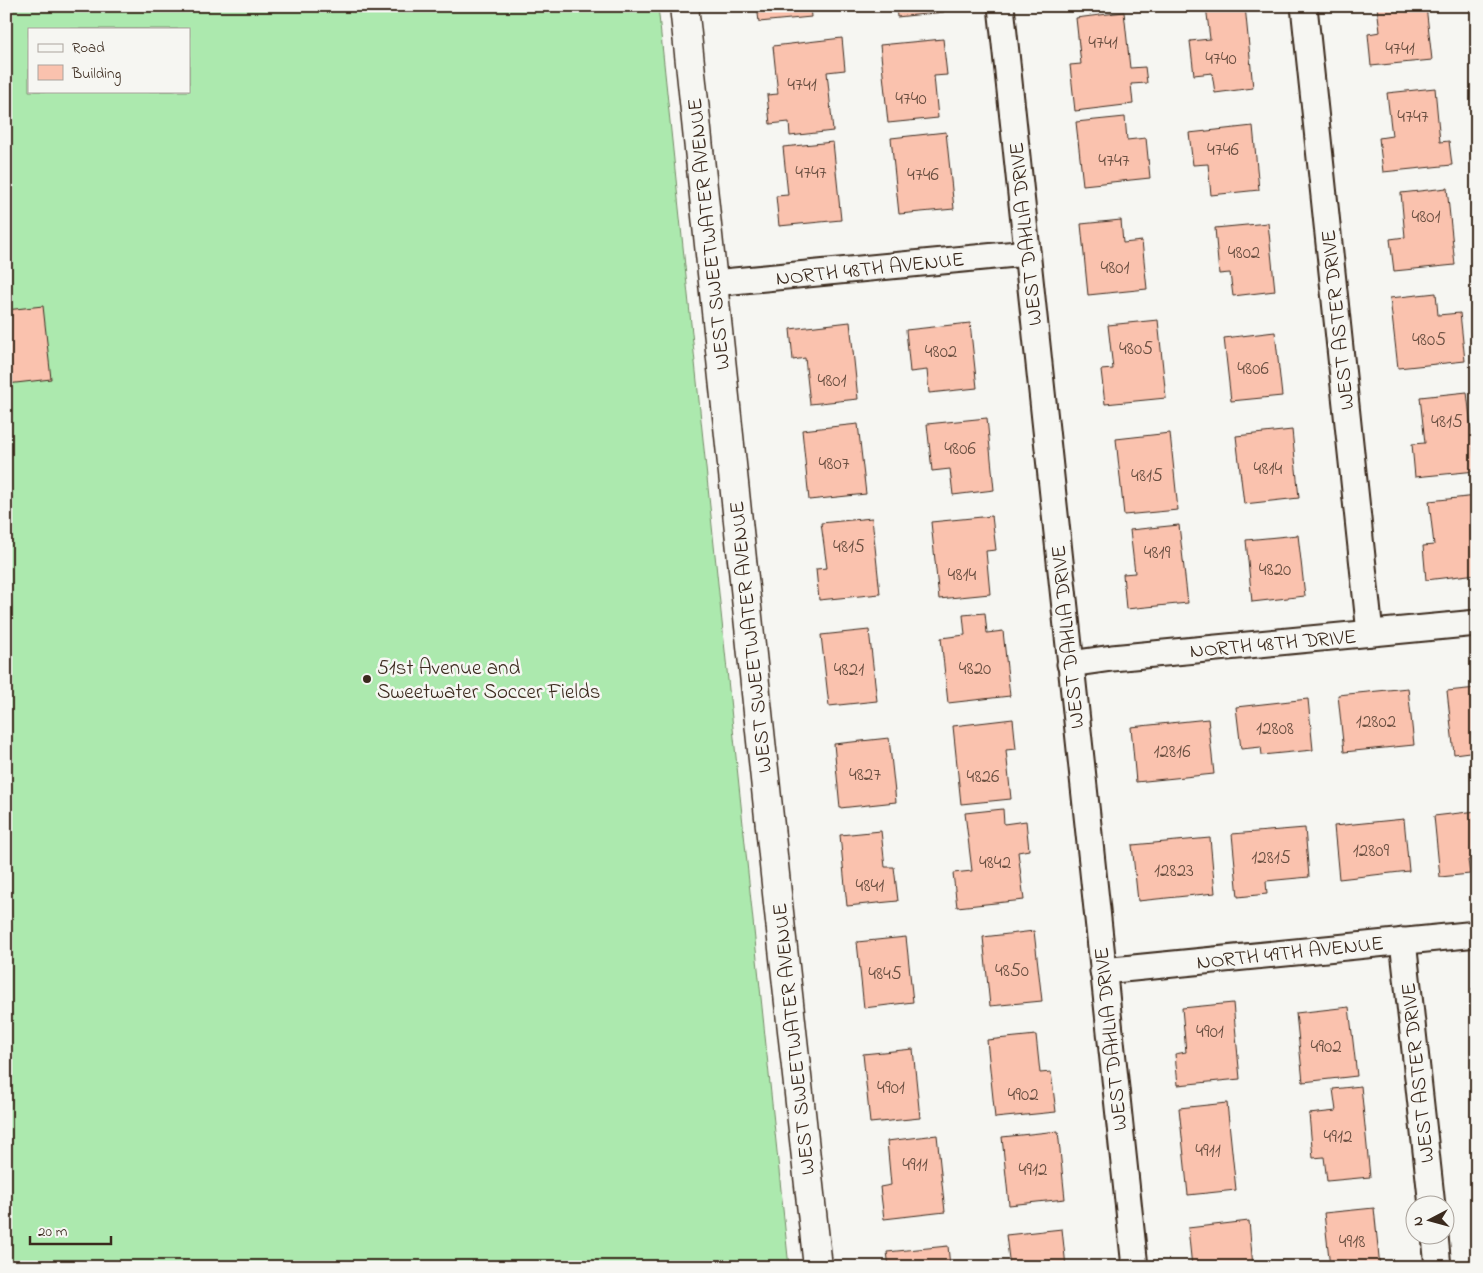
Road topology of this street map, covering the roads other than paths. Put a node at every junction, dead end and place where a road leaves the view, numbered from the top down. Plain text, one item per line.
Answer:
1 (684, 6) edge
2 (1001, 6) edge
3 (1304, 6) edge
4 (1027, 253) junction
5 (713, 283) junction
6 (1477, 623) edge
7 (1370, 634) junction
8 (1070, 664) junction
9 (1477, 934) edge
10 (1403, 940) junction
11 (1103, 971) junction
12 (1431, 1196) edge
13 (1436, 1246) edge
14 (818, 1267) edge
15 (1135, 1267) edge
16 (1438, 1267) edge

1 - 5 street, WEST SWEETWATER AVENUE
2 - 4 street, WEST DAHLIA DRIVE
3 - 7 street, WEST ASTER DRIVE
4 - 5 street, NORTH 48TH AVENUE
4 - 8 street, WEST DAHLIA DRIVE
5 - 14 street, WEST SWEETWATER AVENUE
6 - 7 street, NORTH 48TH DRIVE
7 - 8 street, NORTH 48TH DRIVE
8 - 11 street, WEST DAHLIA DRIVE
9 - 10 street, NORTH 49TH AVENUE
10 - 11 street, NORTH 49TH AVENUE
10 - 12 street, WEST ASTER DRIVE
11 - 15 street, WEST DAHLIA DRIVE
13 - 16 street

